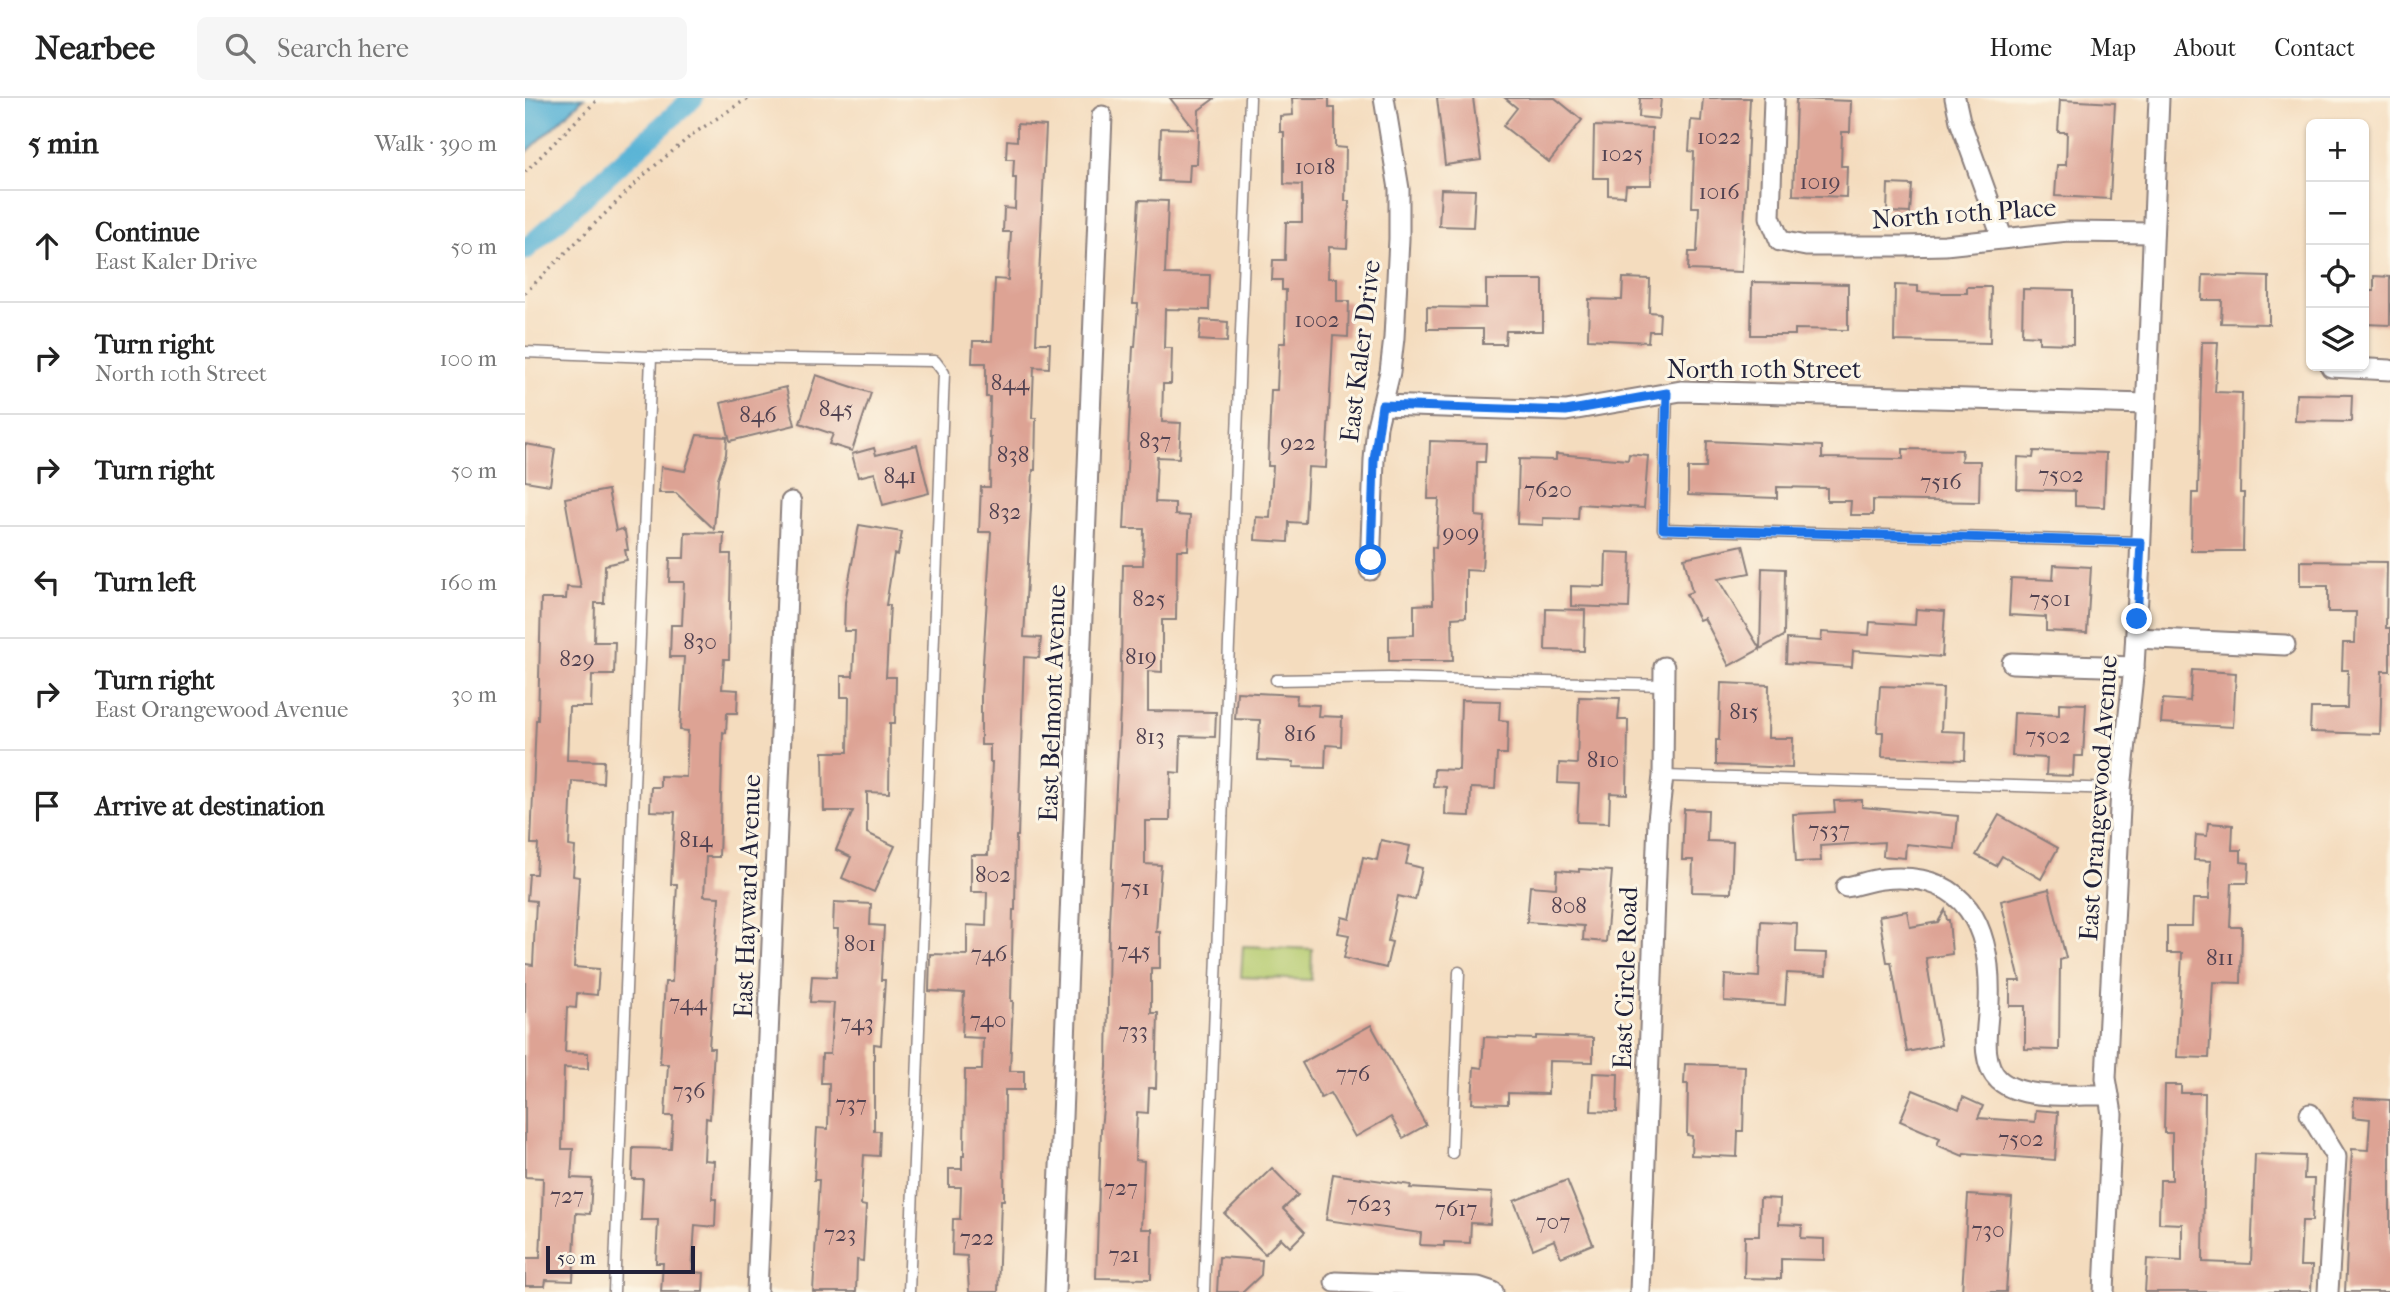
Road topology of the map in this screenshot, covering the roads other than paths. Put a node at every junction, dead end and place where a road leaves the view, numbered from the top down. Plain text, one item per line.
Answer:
1 (1250, 98) edge
2 (1384, 98) edge
3 (1774, 98) edge
4 (1955, 98) edge
5 (2159, 98) edge
6 (1102, 116) dead end
7 (2153, 233) junction
8 (2002, 237) junction
9 (525, 352) edge
10 (651, 357) junction
11 (2369, 369) edge
12 (2390, 370) edge
13 (1667, 393) junction
14 (2146, 404) junction
15 (1382, 405) junction
16 (791, 502) dead end
17 (2141, 542) junction
18 (1370, 570) dead end
19 (2136, 638) junction
20 (2285, 645) dead end
21 (2012, 663) dead end
22 (2134, 667) junction
23 (1664, 676) joint
24 (1276, 680) dead end
25 (1663, 776) junction
26 (2121, 789) junction
27 (1846, 887) dead end
28 (1459, 972) dead end
29 (2109, 1094) junction
30 (2310, 1114) dead end
31 (1452, 1153) dead end
32 (1348, 1286) edge
33 (614, 1292) edge
34 (757, 1292) edge
35 (909, 1292) edge
36 (1055, 1292) edge
37 (1204, 1292) edge
38 (1493, 1292) edge
39 (1640, 1292) edge
40 (2104, 1292) edge
41 (2328, 1292) edge

1 - 37 lane
2 - 15 street, East Kaler Drive
3 - 8 street, North 10th Place
4 - 8 street
5 - 7 street, East Orangewood Avenue
6 - 36 street, East Belmont Avenue
7 - 8 street, North 10th Place
7 - 14 street, East Orangewood Avenue
9 - 10 lane
10 - 33 lane
10 - 35 lane
11 - 12 street
13 - 14 street, North 10th Street
13 - 15 street, North 10th Street
13 - 17 lane
14 - 17 street, East Orangewood Avenue
15 - 18 street, East Kaler Drive
16 - 34 street, East Hayward Avenue
17 - 19 street, East Orangewood Avenue
19 - 20 street
19 - 22 street, East Orangewood Avenue
21 - 22 street
22 - 26 street, East Orangewood Avenue
23 - 24 lane
23 - 25 street, East Circle Road
25 - 26 lane
25 - 39 street, East Circle Road
26 - 29 street, East Orangewood Avenue
27 - 29 street
28 - 31 lane
29 - 40 street, East Orangewood Avenue
30 - 41 street
32 - 38 street

